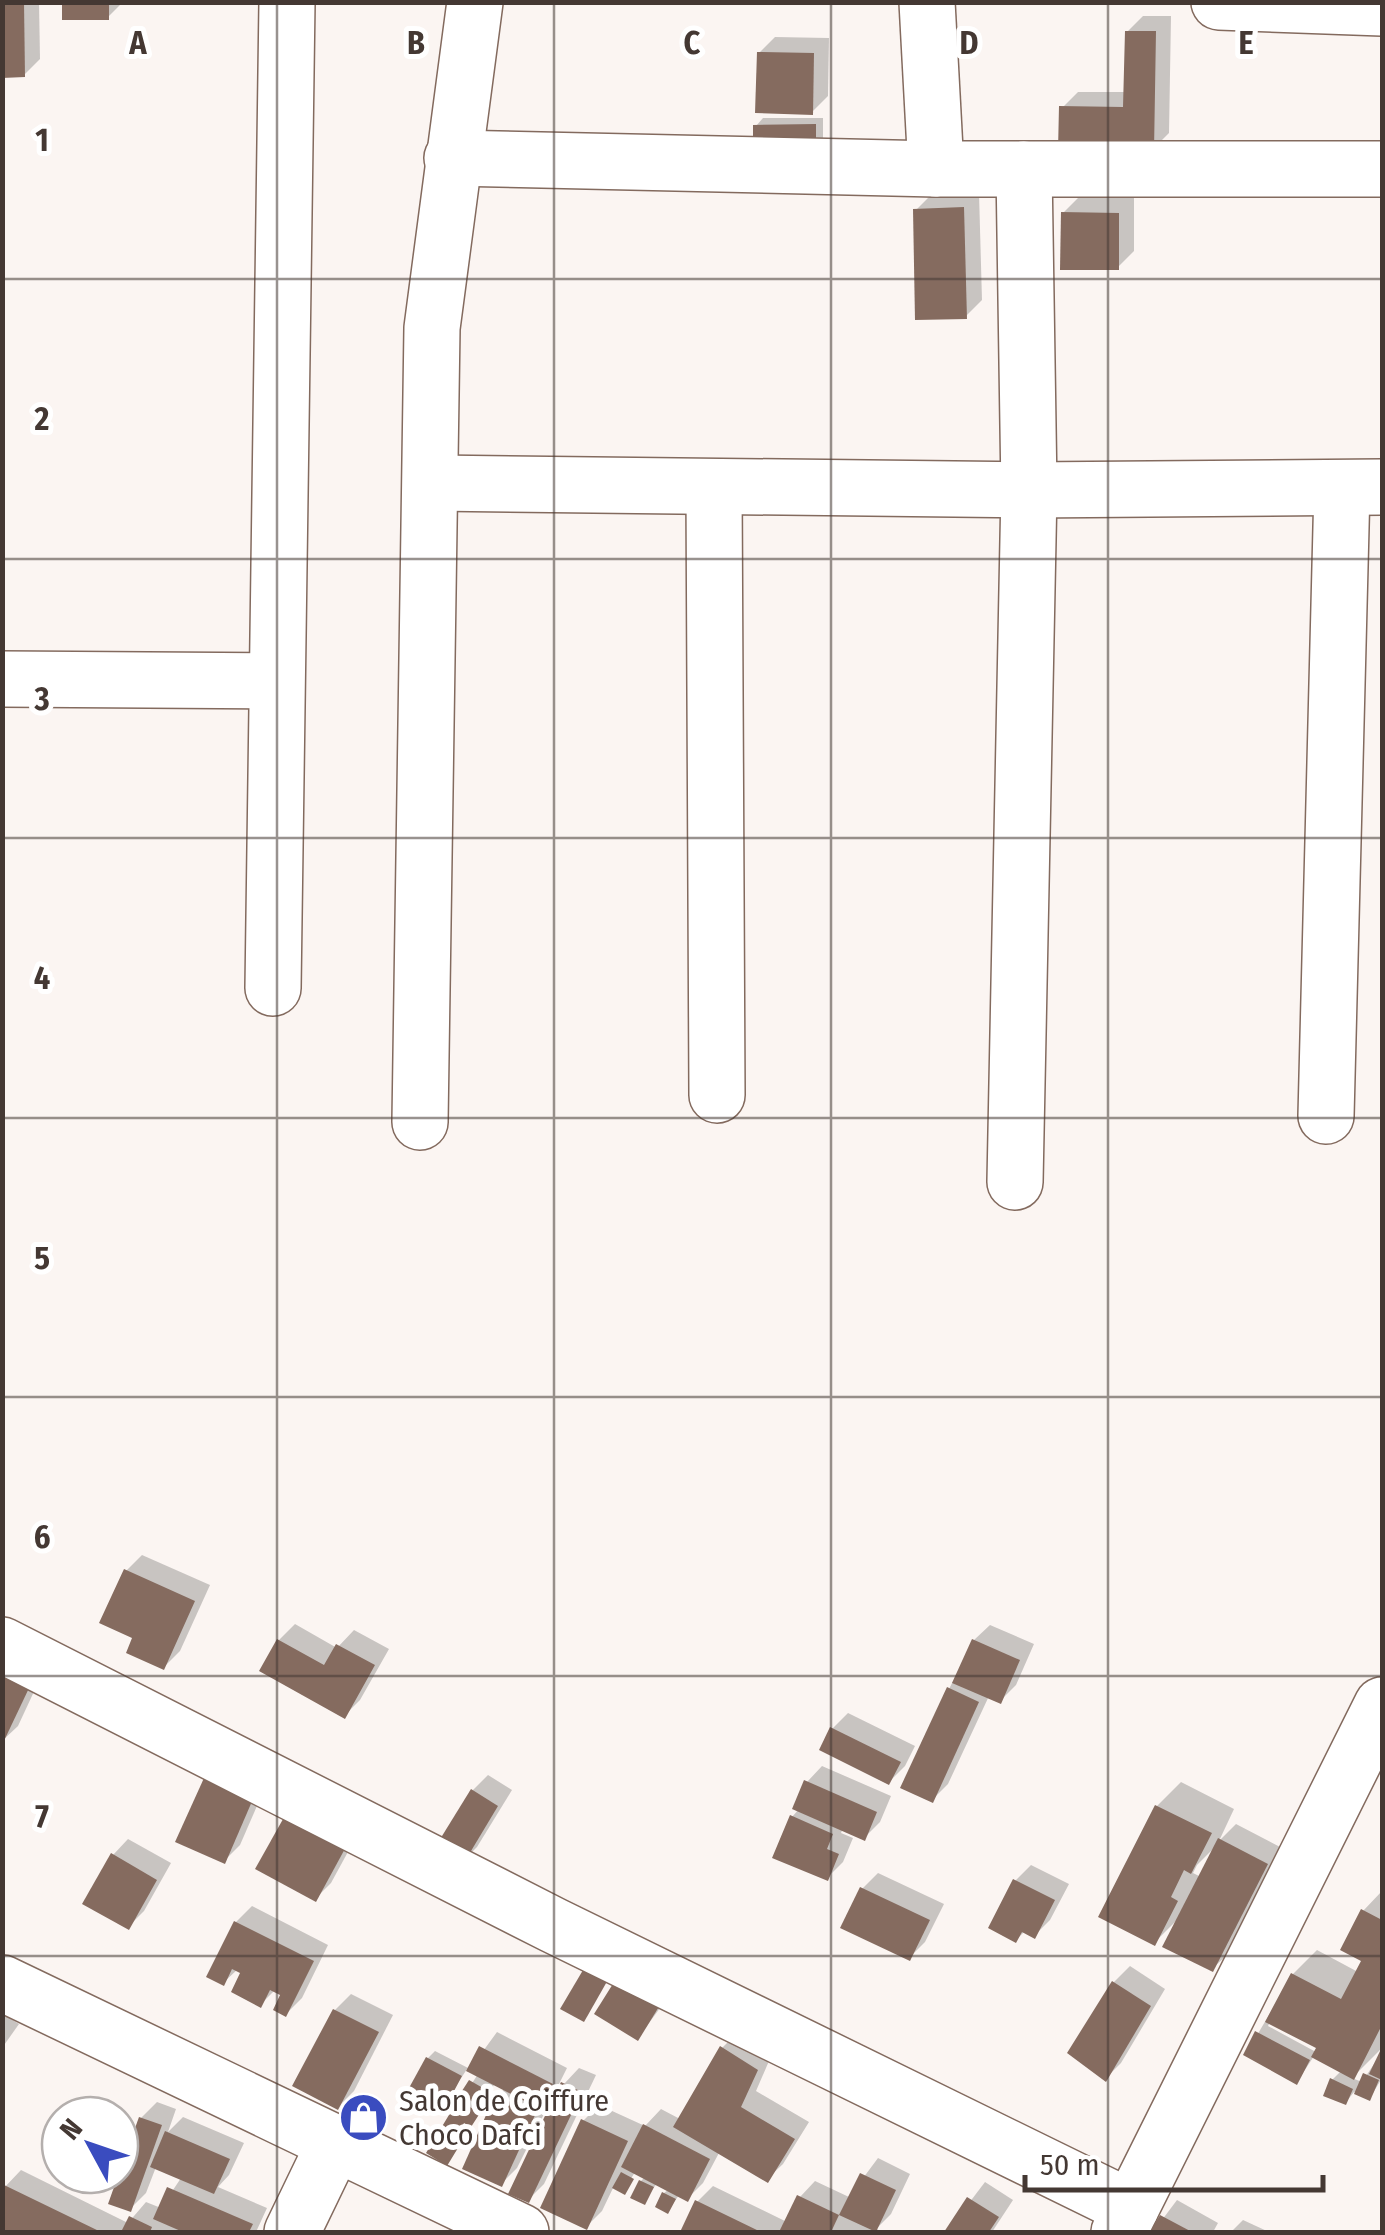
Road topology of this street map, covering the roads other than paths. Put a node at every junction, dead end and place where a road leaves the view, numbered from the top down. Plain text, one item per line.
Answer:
1 (286, 2) edge
2 (475, 2) edge
3 (927, 2) edge
4 (1219, 2) edge
5 (1382, 8) edge
6 (452, 158) junction
7 (936, 168) junction
8 (1024, 169) junction
9 (1382, 169) edge
10 (433, 483) junction
11 (714, 486) junction
12 (1362, 488) edge
13 (1029, 490) junction
14 (2, 678) edge
15 (276, 682) junction
16 (273, 988) dead end
17 (717, 1095) dead end
18 (1326, 1116) dead end
19 (420, 1122) dead end
20 (1014, 1182) dead end
21 (2, 1645) edge
22 (1382, 1705) edge
23 (2, 1983) edge
24 (334, 2145) junction
25 (1125, 2220) edge
26 (292, 2232) edge
27 (521, 2232) edge

1 - 15 street
2 - 6 street
3 - 7 street
4 - 5 street
6 - 7 street
6 - 10 street
7 - 8 street
8 - 9 street
8 - 13 street
10 - 11 street
10 - 19 street
11 - 13 street
11 - 17 street
12 - 13 street
12 - 18 street
13 - 20 street
14 - 15 street
15 - 16 street
21 - 25 street
22 - 25 street
23 - 24 street
24 - 26 street
24 - 27 street

